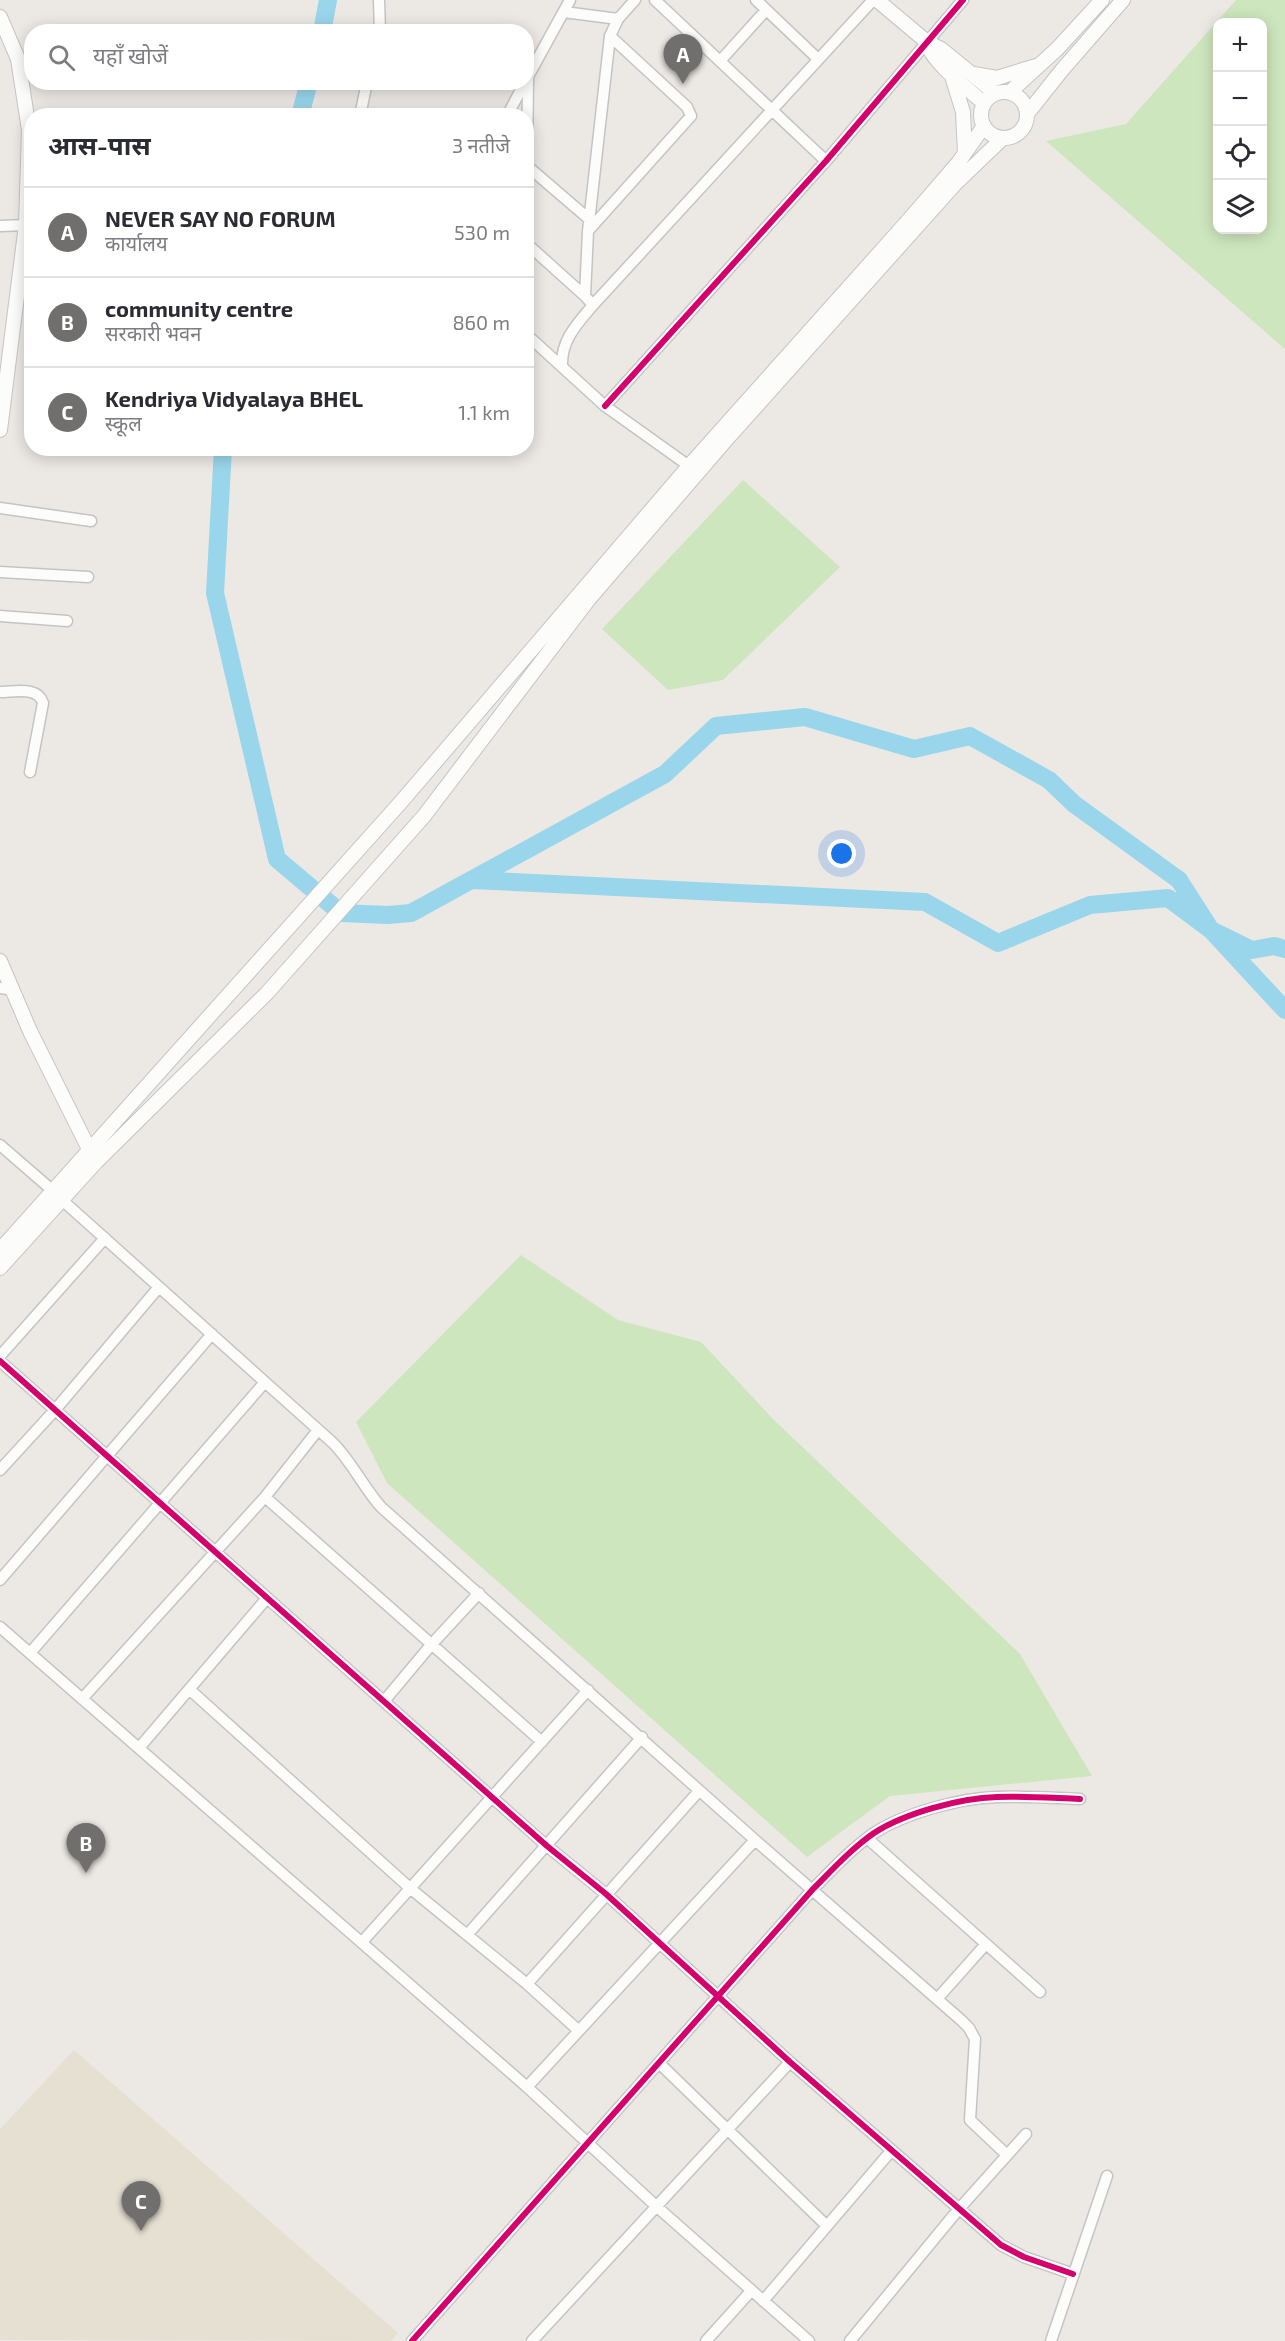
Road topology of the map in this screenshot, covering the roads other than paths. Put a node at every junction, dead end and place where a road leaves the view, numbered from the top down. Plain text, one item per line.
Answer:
1 (379, 0) edge
2 (570, 0) edge
3 (634, 0) edge
4 (655, 0) edge
5 (756, 0) edge
6 (875, 0) edge
7 (963, 0) edge
8 (1102, 0) edge
9 (1123, 0) edge
10 (766, 10) junction
11 (564, 12) junction
12 (0, 17) edge
13 (618, 19) junction
14 (380, 24) edge
15 (610, 36) junction
16 (927, 42) junction
17 (818, 59) junction
18 (721, 60) junction
19 (1043, 62) junction
20 (534, 66) edge
21 (951, 73) junction
22 (972, 74) junction
23 (366, 90) edge
24 (521, 90) edge
25 (526, 90) edge
26 (1010, 92) junction
27 (995, 93) junction
28 (984, 104) junction
29 (26, 108) edge
30 (362, 108) edge
31 (511, 108) edge
32 (526, 108) edge
33 (771, 109) junction
34 (1028, 114) junction
35 (984, 126) junction
36 (1003, 138) junction
37 (966, 153) junction
38 (826, 161) junction
39 (534, 172) edge
40 (24, 225) edge
41 (589, 225) junction
42 (0, 226) edge
43 (24, 241) edge
44 (534, 250) edge
45 (585, 297) junction
46 (593, 305) junction
47 (534, 341) edge
48 (562, 366) junction
49 (605, 406) junction
50 (0, 429) edge
51 (689, 466) junction
52 (0, 508) edge
53 (91, 521) dead end
54 (0, 572) edge
55 (88, 577) dead end
56 (0, 616) edge
57 (66, 621) dead end
58 (0, 692) edge
59 (30, 772) dead end
60 (0, 961) edge
61 (6, 989) edge
62 (0, 1145) edge
63 (93, 1156) junction
64 (57, 1195) junction
65 (105, 1238) junction
66 (0, 1250) edge
67 (0, 1268) edge
68 (159, 1287) junction
69 (212, 1334) junction
70 (0, 1356) edge
71 (0, 1361) edge
72 (265, 1382) junction
73 (54, 1410) junction
74 (318, 1430) junction
75 (106, 1455) junction
76 (0, 1470) edge
77 (265, 1497) junction
78 (160, 1503) junction
79 (214, 1551) junction
80 (0, 1580) edge
81 (479, 1593) junction
82 (267, 1598) junction
83 (0, 1627) edge
84 (431, 1645) junction
85 (30, 1653) junction
86 (189, 1689) junction
87 (588, 1690) junction
88 (82, 1699) junction
89 (385, 1700) junction
90 (642, 1737) junction
91 (542, 1742) junction
92 (139, 1748) junction
93 (699, 1791) junction
94 (492, 1797) junction
95 (1080, 1799) dead end
96 (867, 1838) junction
97 (755, 1840) junction
98 (547, 1846) junction
99 (411, 1888) junction
100 (813, 1889) junction
101 (606, 1894) junction
102 (467, 1935) junction
103 (362, 1942) junction
104 (659, 1942) junction
105 (986, 1944) junction
106 (527, 1984) junction
107 (1040, 1992) dead end
108 (718, 1996) junction
109 (937, 1999) junction
110 (578, 2030) junction
111 (790, 2062) junction
112 (659, 2063) junction
113 (527, 2088) junction
114 (728, 2130) junction
115 (1026, 2133) dead end
116 (587, 2143) junction
117 (891, 2151) junction
118 (1007, 2154) junction
119 (1107, 2176) dead end
120 (656, 2206) junction
121 (958, 2210) junction
122 (827, 2226) junction
123 (1073, 2274) junction
124 (751, 2291) junction
125 (763, 2301) junction
126 (416, 2339) edge
127 (532, 2341) edge
128 (706, 2341) edge
129 (809, 2341) edge
130 (850, 2341) edge
131 (1051, 2341) edge

1 - 14 street
2 - 11 street
3 - 13 street
4 - 18 street
5 - 10 street
6 - 16 main road
6 - 17 street
7 - 16 street
8 - 19 main road
9 - 34 main road
10 - 17 street
10 - 18 street
11 - 13 street
11 - 20 street
12 - 29 main road
13 - 15 street
15 - 41 street
15 - 41 street
16 - 21 main road
16 - 22 main road
16 - 38 street
17 - 33 street
18 - 33 street
19 - 22 main road
19 - 26 main road
21 - 28 main road
21 - 37 main road
22 - 27 main road
23 - 30 street
24 - 31 street
25 - 32 street
26 - 27 main road
26 - 34 main road
27 - 28 main road
28 - 35 main road
33 - 38 street
33 - 46 street
34 - 36 main road
35 - 36 main road
35 - 37 main road
36 - 63 main road
37 - 51 main road
38 - 49 street
39 - 41 street
40 - 42 street
41 - 45 street
43 - 50 main road
44 - 45 street
45 - 46 street
46 - 48 street
47 - 48 street
48 - 49 street
49 - 51 street
51 - 63 main road
52 - 53 street
54 - 55 street
56 - 57 street
58 - 59 street
60 - 61 main road
61 - 63 main road
62 - 64 street
63 - 64 main road
64 - 65 street
64 - 66 main road
64 - 67 main road
65 - 68 street
65 - 70 street
68 - 69 street
68 - 73 street
69 - 72 street
69 - 75 street
71 - 73 street
72 - 74 street
72 - 78 street
73 - 75 street
73 - 76 street
74 - 77 street
74 - 81 street
75 - 78 street
75 - 80 street
77 - 79 street
77 - 84 street
78 - 79 street
78 - 85 street
79 - 82 street
79 - 88 street
81 - 84 street
81 - 87 street
82 - 86 street
82 - 89 street
83 - 85 street
84 - 89 street
84 - 91 street
85 - 88 street
86 - 92 street
86 - 99 street
87 - 90 street
87 - 91 street
88 - 92 street
89 - 94 street
90 - 93 street
90 - 98 street
91 - 94 street
92 - 103 street
93 - 97 street
93 - 101 street
94 - 98 street
94 - 99 street
95 - 96 street
96 - 100 street
96 - 105 street
97 - 100 street
97 - 104 street
98 - 101 street
98 - 102 street
99 - 102 street
99 - 103 street
100 - 108 street
100 - 109 street
101 - 104 street
101 - 106 street
102 - 106 street
103 - 113 street
104 - 108 street
104 - 110 street
105 - 107 street
105 - 109 street
106 - 110 street
108 - 111 street
108 - 112 street
109 - 118 street
110 - 113 street
111 - 114 street
111 - 117 street
112 - 114 street
112 - 116 street
113 - 116 street
114 - 120 street
114 - 122 street
115 - 118 street
116 - 120 street
116 - 126 street
117 - 121 street
117 - 122 street
118 - 121 street
119 - 123 street
120 - 124 street
120 - 127 street
121 - 123 street
121 - 130 street
122 - 125 street
123 - 131 street
124 - 125 street
124 - 128 street
125 - 129 street

